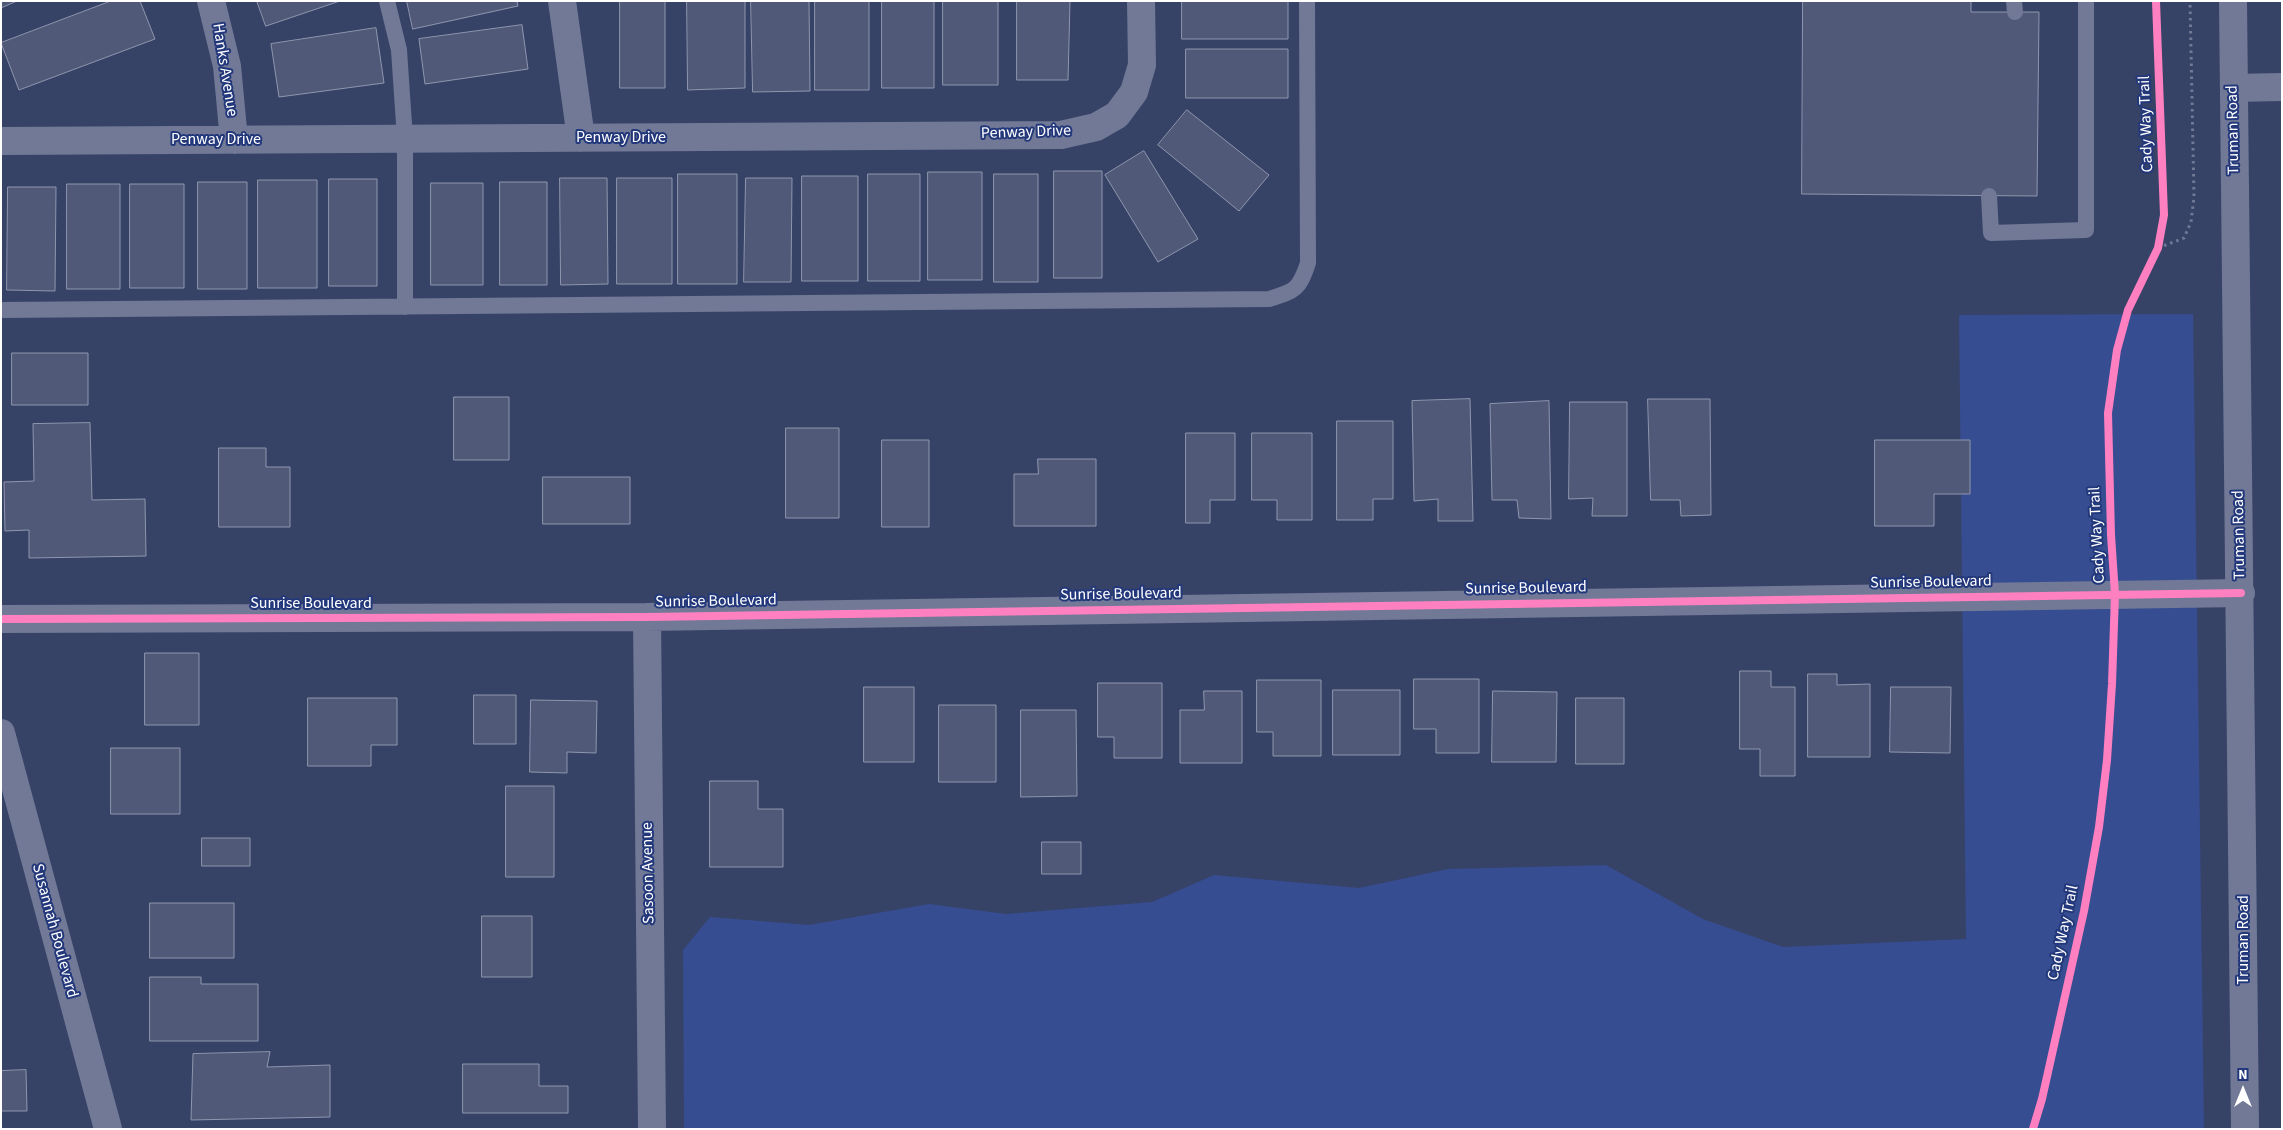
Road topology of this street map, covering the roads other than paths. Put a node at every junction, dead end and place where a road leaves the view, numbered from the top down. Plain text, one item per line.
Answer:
1 (211, 1) edge
2 (387, 1) edge
3 (562, 1) edge
4 (1141, 1) edge
5 (1307, 1) edge
6 (2086, 1) edge
7 (2233, 1) edge
8 (2282, 87) edge
9 (2234, 88) junction
10 (581, 138) junction
11 (405, 139) junction
12 (234, 140) junction
13 (1, 141) edge
14 (1989, 196) dead end
15 (405, 307) junction
16 (1, 310) edge
17 (2241, 593) junction
18 (647, 617) junction
19 (1, 619) edge
20 (1, 733) edge
21 (108, 1129) edge
22 (652, 1129) edge
23 (2246, 1129) edge

1 - 12 street, Hanks Avenue
2 - 11 lane
3 - 10 street
4 - 10 street, Penway Drive
5 - 15 lane
6 - 14 lane
7 - 9 street, Truman Road
8 - 9 street
9 - 17 street, Truman Road
10 - 11 street, Penway Drive
11 - 12 street, Penway Drive
11 - 15 lane
12 - 13 street, Penway Drive
15 - 16 lane
17 - 18 street, Sunrise Boulevard
17 - 23 street, Truman Road
18 - 19 street, Sunrise Boulevard
18 - 22 street, Sasoon Avenue
20 - 21 street, Susannah Boulevard

